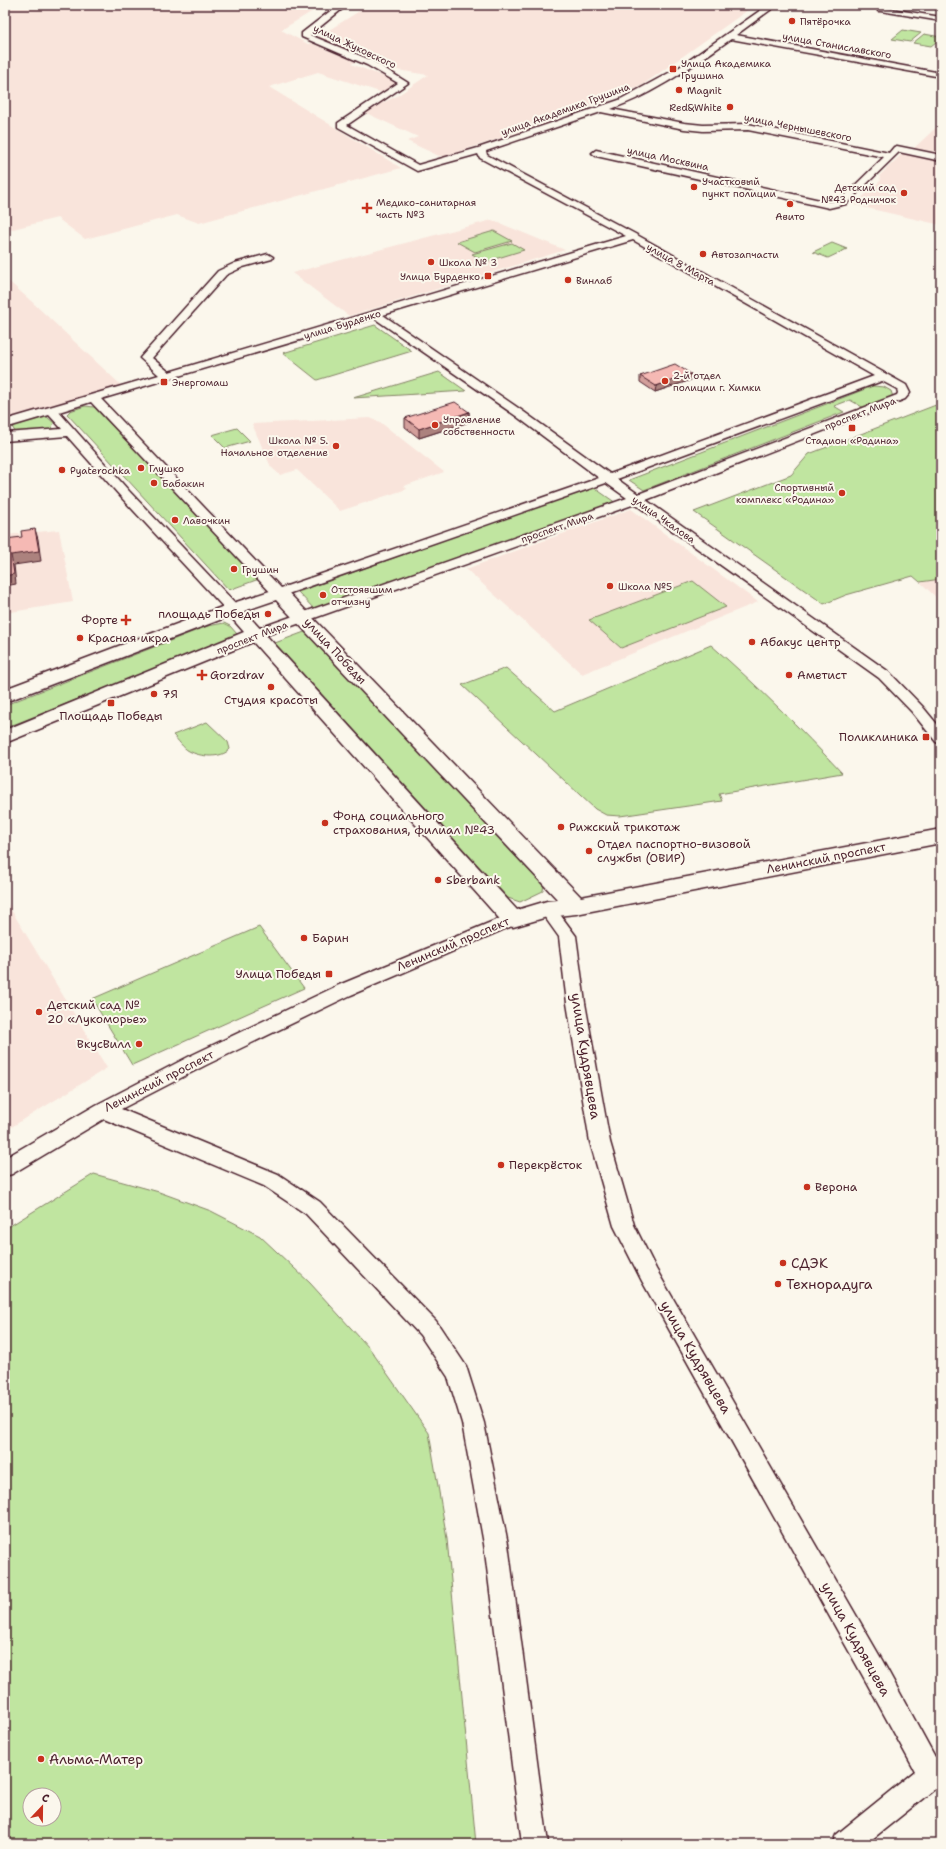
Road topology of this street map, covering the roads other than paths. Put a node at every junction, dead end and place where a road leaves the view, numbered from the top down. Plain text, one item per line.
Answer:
1 (343, 5) edge
2 (774, 5) edge
3 (881, 9) dead end
4 (941, 19) edge
5 (729, 36) junction
6 (941, 75) edge
7 (600, 109) junction
8 (481, 150) junction
9 (596, 153) dead end
10 (891, 156) junction
11 (941, 158) edge
12 (634, 237) junction
13 (268, 257) dead end
14 (375, 314) junction
15 (167, 376) junction
16 (882, 377) junction
17 (93, 398) junction
18 (51, 410) junction
19 (5, 424) edge
20 (71, 432) junction
21 (5, 437) edge
22 (607, 478) junction
23 (636, 499) junction
24 (279, 593) junction
25 (233, 609) junction
26 (303, 618) junction
27 (256, 634) junction
28 (5, 696) edge
29 (5, 737) edge
30 (941, 739) edge
31 (941, 836) edge
32 (576, 906) junction
33 (547, 910) junction
34 (512, 919) junction
35 (103, 1110) junction
36 (5, 1168) edge
37 (936, 1771) edge
38 (535, 1844) edge
39 (845, 1844) edge

1 - 8 street, улица Жуковского
2 - 5 street, улица Академика Грушина
3 - 4 street
5 - 6 street, улица Станиславского
5 - 7 street, улица Академика Грушина
7 - 8 street, улица Академика Грушина
7 - 10 street, улица Чернышевского
8 - 12 street, улица 8 Марта
9 - 10 street, улица Москвина
10 - 11 street, улица Чернышевского
12 - 14 street, улица Бурденко
12 - 16 street, улица 8 Марта
13 - 15 street
14 - 15 street, улица Бурденко
14 - 22 street, улица Чкалова
15 - 17 street, улица Бурденко
16 - 22 street
16 - 23 street, проспект Мира
17 - 18 street, улица Бурденко
17 - 24 street, улица Победы
18 - 19 street, улица Бурденко
18 - 20 street
20 - 21 street
20 - 25 street
22 - 23 street, улица Чкалова
22 - 24 street
23 - 26 street, проспект Мира
23 - 30 street, улица Чкалова
24 - 25 main road
24 - 26 main road, улица Победы
25 - 27 main road
25 - 28 main road
26 - 27 street, проспект Мира
26 - 32 main road, улица Победы
27 - 29 main road, проспект Мира
27 - 34 main road
31 - 32 main road, Ленинский проспект
32 - 33 main road, Ленинский проспект
33 - 34 main road, Ленинский проспект
33 - 37 street, улица Кудрявцева
34 - 35 street, Ленинский проспект
35 - 36 street, Ленинский проспект
35 - 38 street
37 - 39 street

